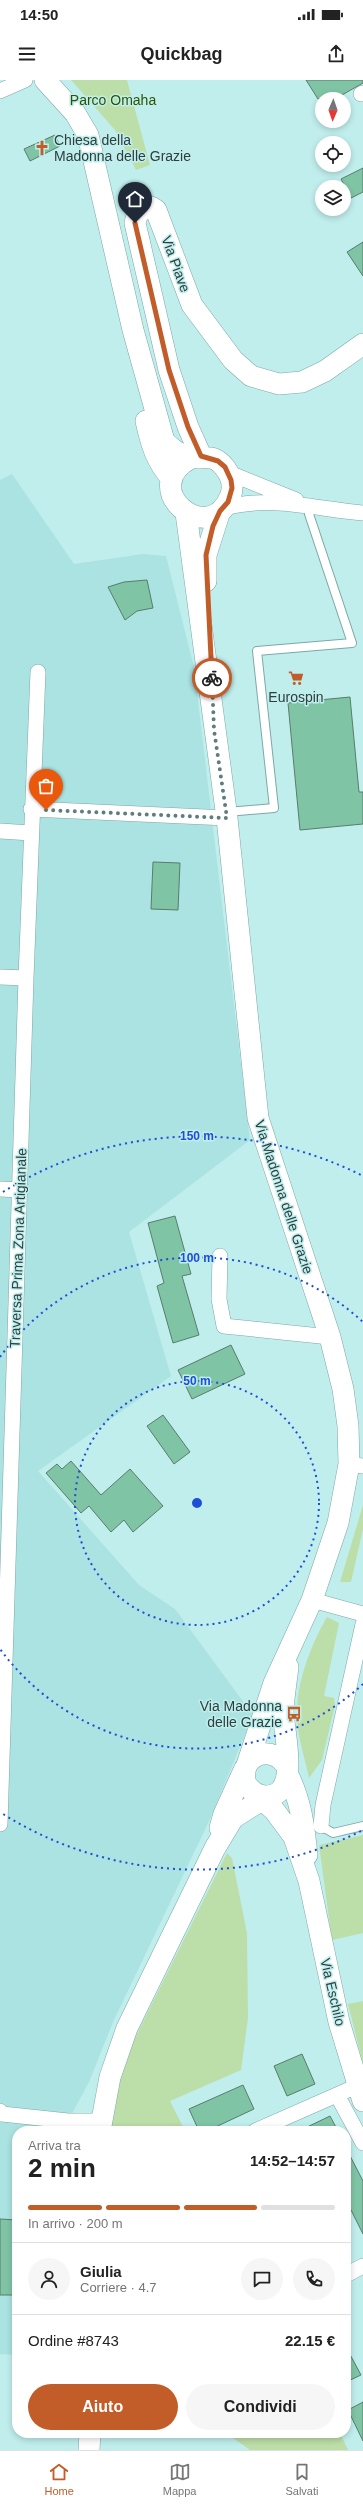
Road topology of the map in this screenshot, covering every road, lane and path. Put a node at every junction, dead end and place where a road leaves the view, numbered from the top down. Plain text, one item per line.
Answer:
1 (25, 80) edge
2 (45, 80) edge
3 (0, 91) edge
4 (132, 330) junction
5 (363, 344) edge
6 (196, 457) junction
7 (229, 474) junction
8 (172, 479) junction
9 (310, 506) junction
10 (222, 509) junction
11 (186, 513) junction
12 (363, 513) edge
13 (38, 672) dead end
14 (214, 730) junction
15 (31, 810) junction
16 (226, 816) junction
17 (0, 831) edge
18 (30, 833) junction
19 (0, 978) edge
20 (26, 978) junction
21 (0, 1189) edge
22 (20, 1190) junction
23 (220, 1256) dead end
24 (330, 1337) junction
25 (356, 1465) edge
26 (312, 1600) junction
27 (363, 1614) edge
28 (363, 1624) edge
29 (290, 1652) junction
30 (246, 1765) junction
31 (287, 1771) junction
32 (260, 1796) junction
33 (0, 1824) edge
34 (321, 1826) joint
35 (363, 1826) edge
36 (215, 1848) junction
37 (309, 1882) junction
38 (360, 2094) edge
39 (337, 2095) junction
40 (0, 2112) edge
41 (101, 2126) edge
42 (266, 2126) edge
43 (363, 2143) edge
44 (363, 2266) edge
45 (351, 2272) edge
46 (90, 2438) edge
47 (89, 2450) edge

1 - 3 street
2 - 4 main road
4 - 6 main road
4 - 8 main road
5 - 6 main road, Via Piave
6 - 7 main road
6 - 8 main road
7 - 9 street
7 - 10 main road
8 - 11 main road
9 - 10 street
9 - 12 street
9 - 16 lane
10 - 11 main road
10 - 14 main road
11 - 14 main road
13 - 15 street, Traversa Prima Zona Artigianale
14 - 16 main road, Via Madonna delle Grazie
15 - 16 street
15 - 18 street, Traversa Prima Zona Artigianale
16 - 24 main road, Via Madonna delle Grazie
17 - 18 street
18 - 20 street, Traversa Prima Zona Artigianale
19 - 20 street
20 - 22 street, Traversa Prima Zona Artigianale
21 - 22 street
22 - 33 street, Traversa Prima Zona Artigianale
23 - 24 street
24 - 25 main road, Via Madonna delle Grazie
25 - 26 main road, Via Madonna delle Grazie
26 - 27 street
26 - 29 main road, Via Madonna delle Grazie
28 - 34 street
29 - 30 main road
29 - 31 main road
30 - 31 main road
30 - 32 main road
30 - 36 main road
31 - 32 main road
31 - 37 main road
32 - 36 main road
32 - 37 main road
34 - 35 lane
36 - 41 main road
37 - 38 main road, Via Eschilo
38 - 39 street
39 - 42 street
39 - 43 street
40 - 41 street
44 - 45 street
46 - 47 main road

